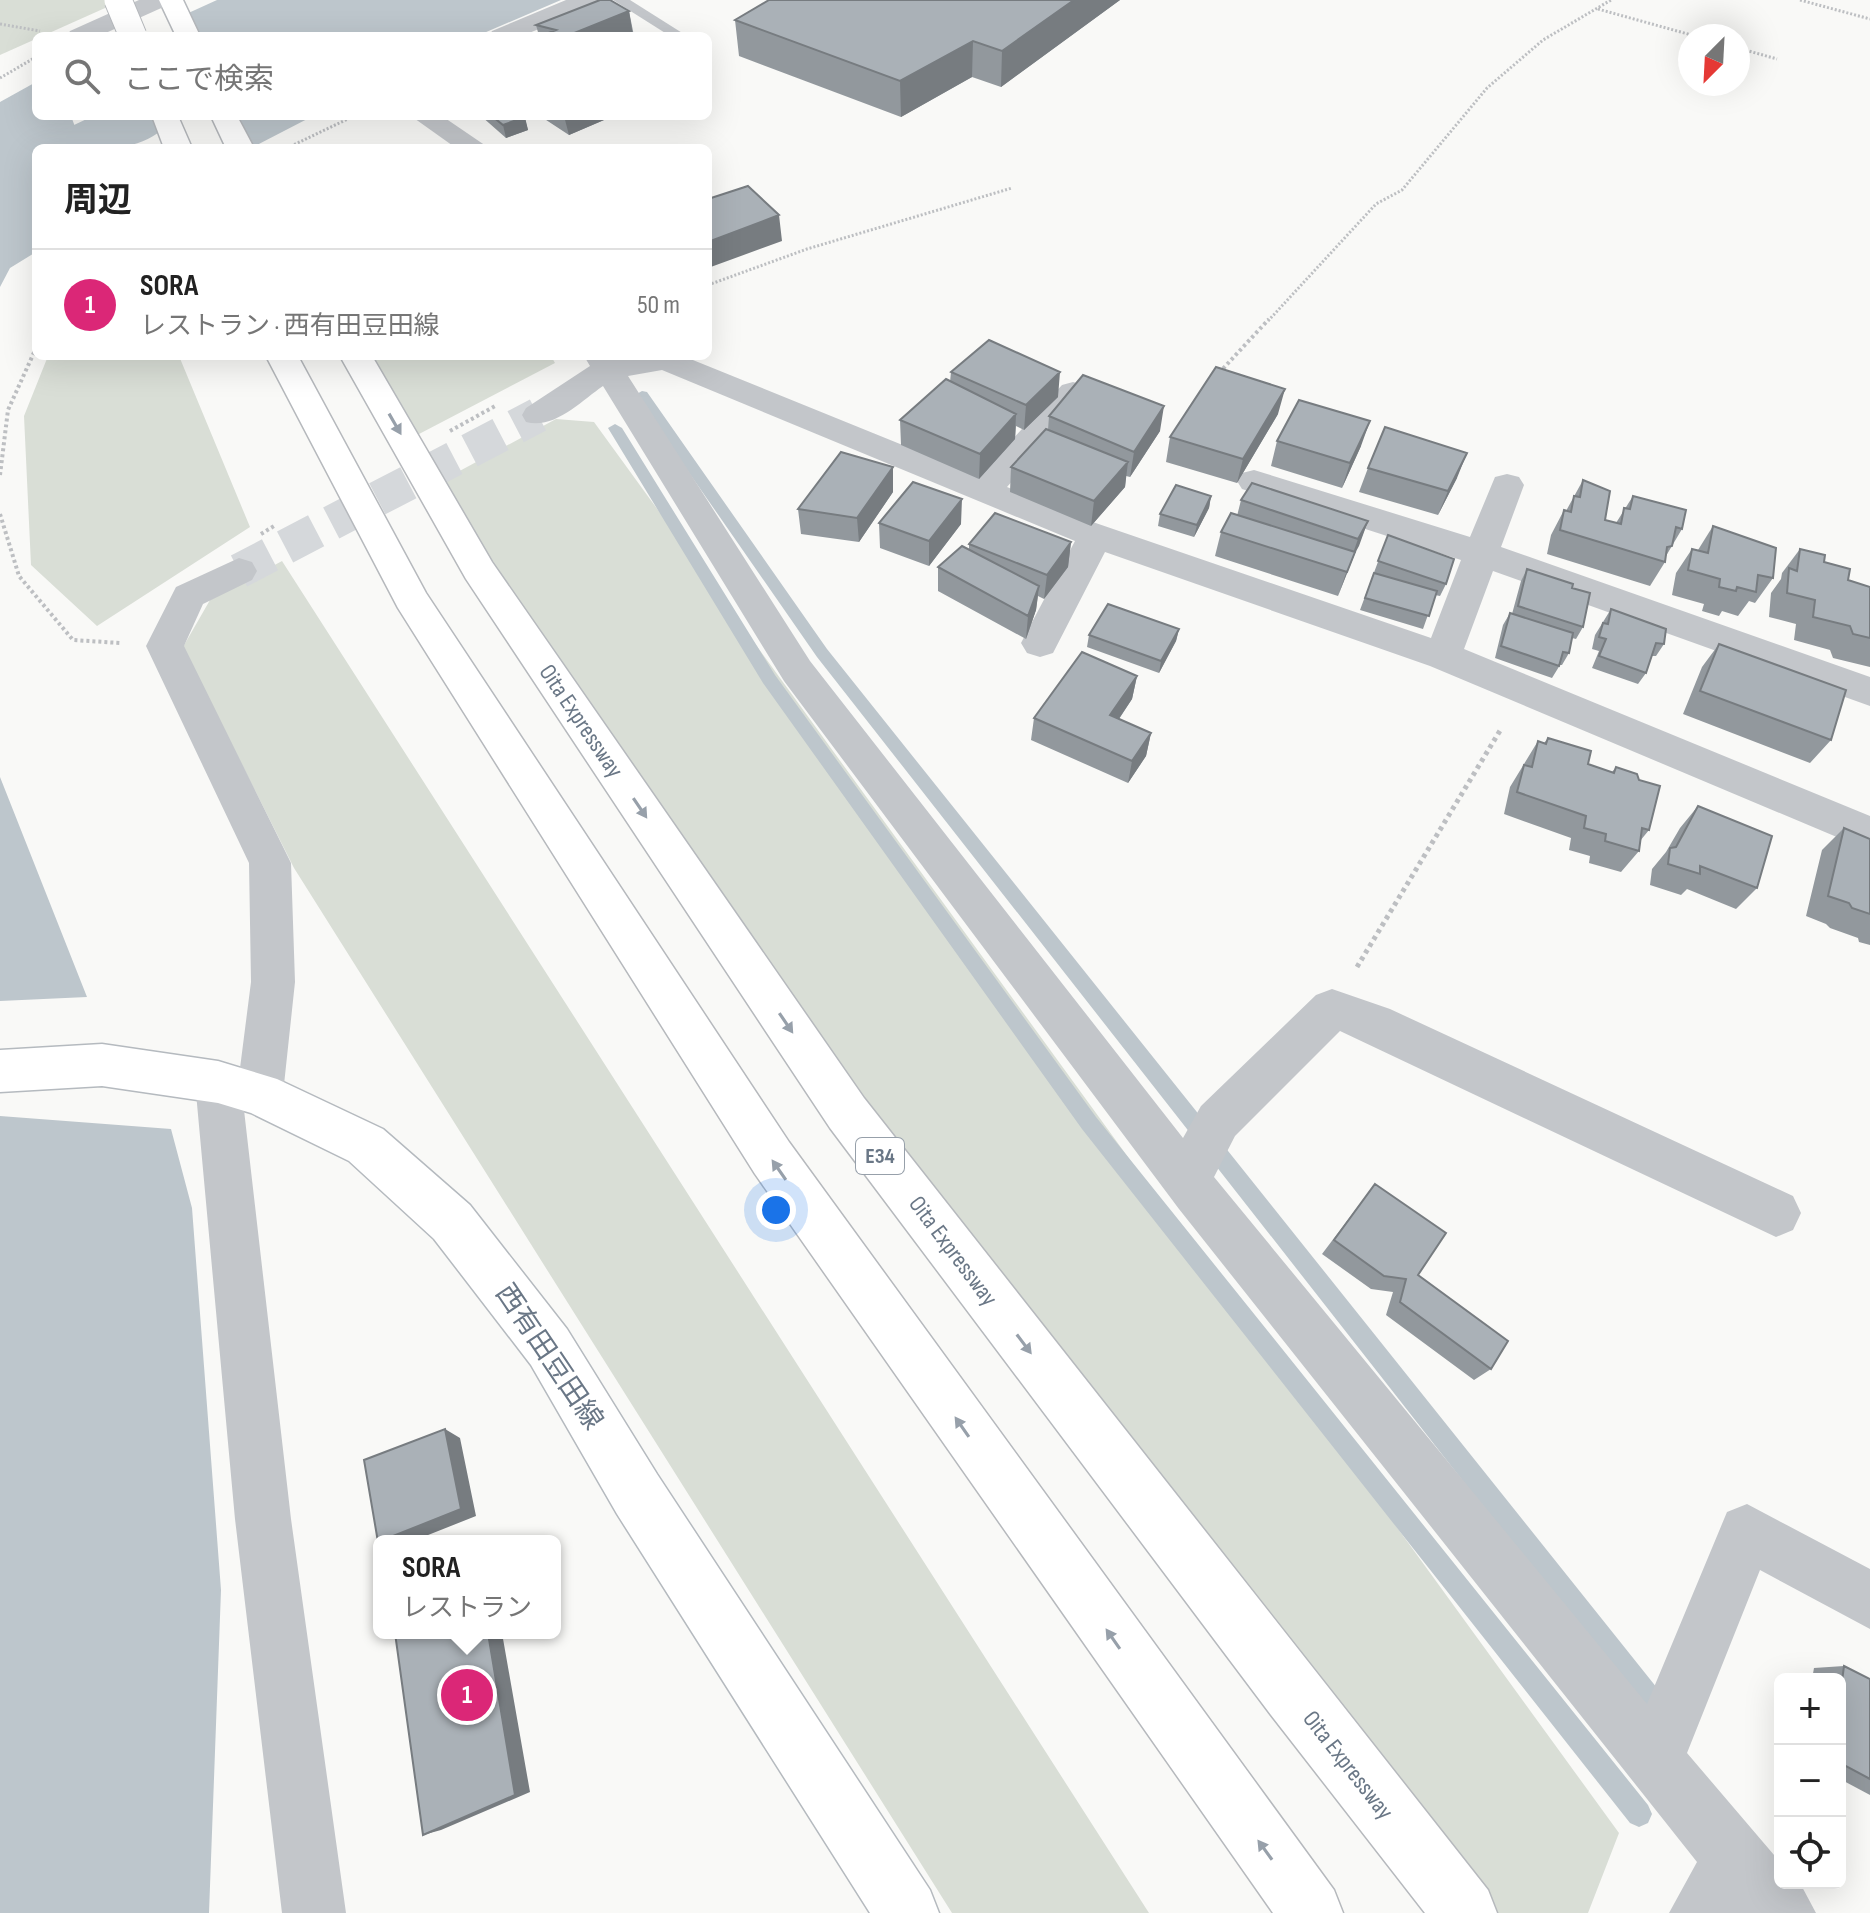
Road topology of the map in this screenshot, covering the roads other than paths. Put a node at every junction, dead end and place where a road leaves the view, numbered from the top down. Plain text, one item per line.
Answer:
1 (118, 0) edge
2 (159, 0) edge
3 (171, 0) edge
4 (587, 0) edge
5 (620, 0) edge
6 (88, 32) edge
7 (131, 32) edge
8 (186, 32) edge
9 (511, 32) edge
10 (673, 32) edge
11 (167, 120) edge
12 (226, 120) edge
13 (430, 120) edge
14 (176, 144) edge
15 (238, 144) edge
16 (469, 144) edge
17 (284, 360) edge
18 (358, 360) edge
19 (604, 362) edge
20 (1073, 392) edge
21 (538, 415) tunnel mouth
22 (1254, 481) edge
23 (1507, 485) dead end
24 (985, 491) junction
25 (1096, 535) junction
26 (1480, 553) junction
27 (239, 571) tunnel mouth
28 (1040, 643) dead end
29 (1443, 656) junction
30 (1870, 692) edge
31 (1870, 834) edge
32 (0, 1071) edge
33 (239, 1088) junction
34 (1200, 1154) junction
35 (1776, 1213) dead end
36 (1870, 1600) edge
37 (1656, 1757) junction
38 (1735, 1860) junction
39 (314, 1913) edge
40 (907, 1913) edge
41 (1311, 1913) edge
42 (1465, 1913) edge
43 (1701, 1913) edge
44 (1784, 1913) edge

1 - 7 main road, bridge
2 - 6 street
3 - 8 main road
4 - 9 street
5 - 10 lane
11 - 14 main road
12 - 15 main road
13 - 16 street
41 -> 17 main road
18 -> 42 main road, Oita Expressway / E34
19 - 21 street
19 - 24 street
19 - 34 street
20 - 24 street
22 - 26 street
23 - 26 street
24 - 25 street
25 - 28 street
25 - 29 street
26 - 29 street
26 - 30 street
27 - 33 street
29 - 31 street
32 - 33 main road, 西有田豆田線
33 - 39 street
33 - 40 main road, 西有田豆田線
34 - 35 street
34 - 37 street
36 - 37 street
37 - 38 street
38 - 43 street
38 - 44 street

